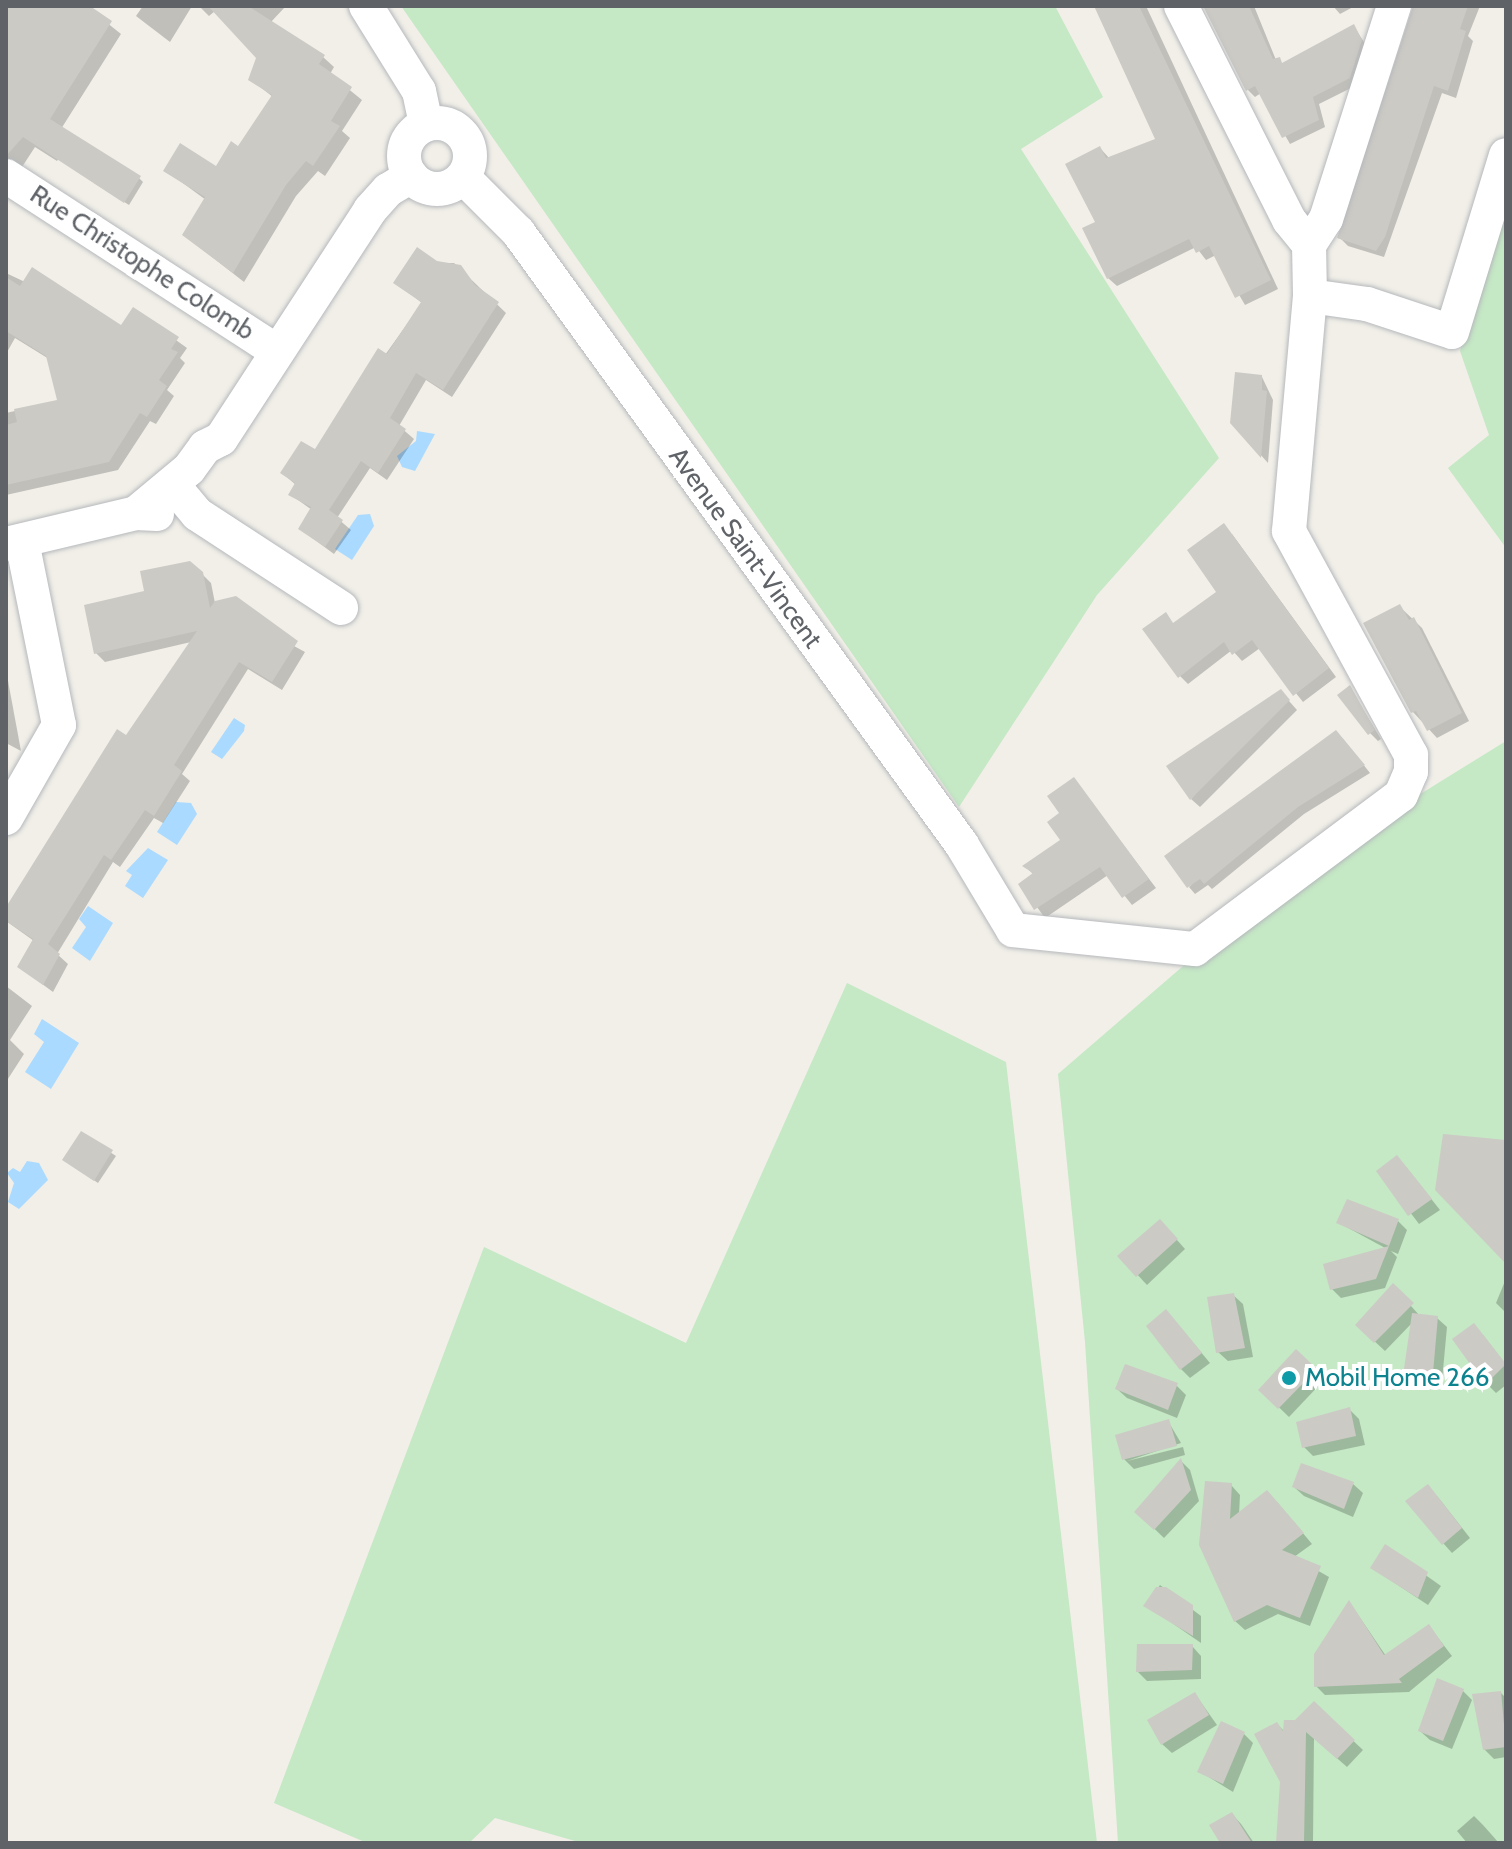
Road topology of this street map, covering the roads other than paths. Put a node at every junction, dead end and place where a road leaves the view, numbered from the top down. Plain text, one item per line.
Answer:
1 (366, 6) edge
2 (1181, 6) edge
3 (1394, 6) edge
4 (426, 124) junction
5 (1506, 155) edge
6 (6, 176) edge
7 (411, 176) junction
8 (463, 177) junction
9 (1309, 245) junction
10 (1310, 296) junction
11 (277, 351) junction
12 (178, 492) junction
13 (14, 542) edge
14 (341, 608) dead end
15 (6, 818) edge

1 - 4 street
2 - 9 street
3 - 9 street
4 - 7 street
4 - 8 street
5 - 10 street
6 - 11 street, Rue Christophe Colomb
7 - 8 street
7 - 11 street
8 - 10 street, Avenue Saint-Vincent
9 - 10 street
11 - 12 street
12 - 13 street
12 - 14 street
13 - 15 street

